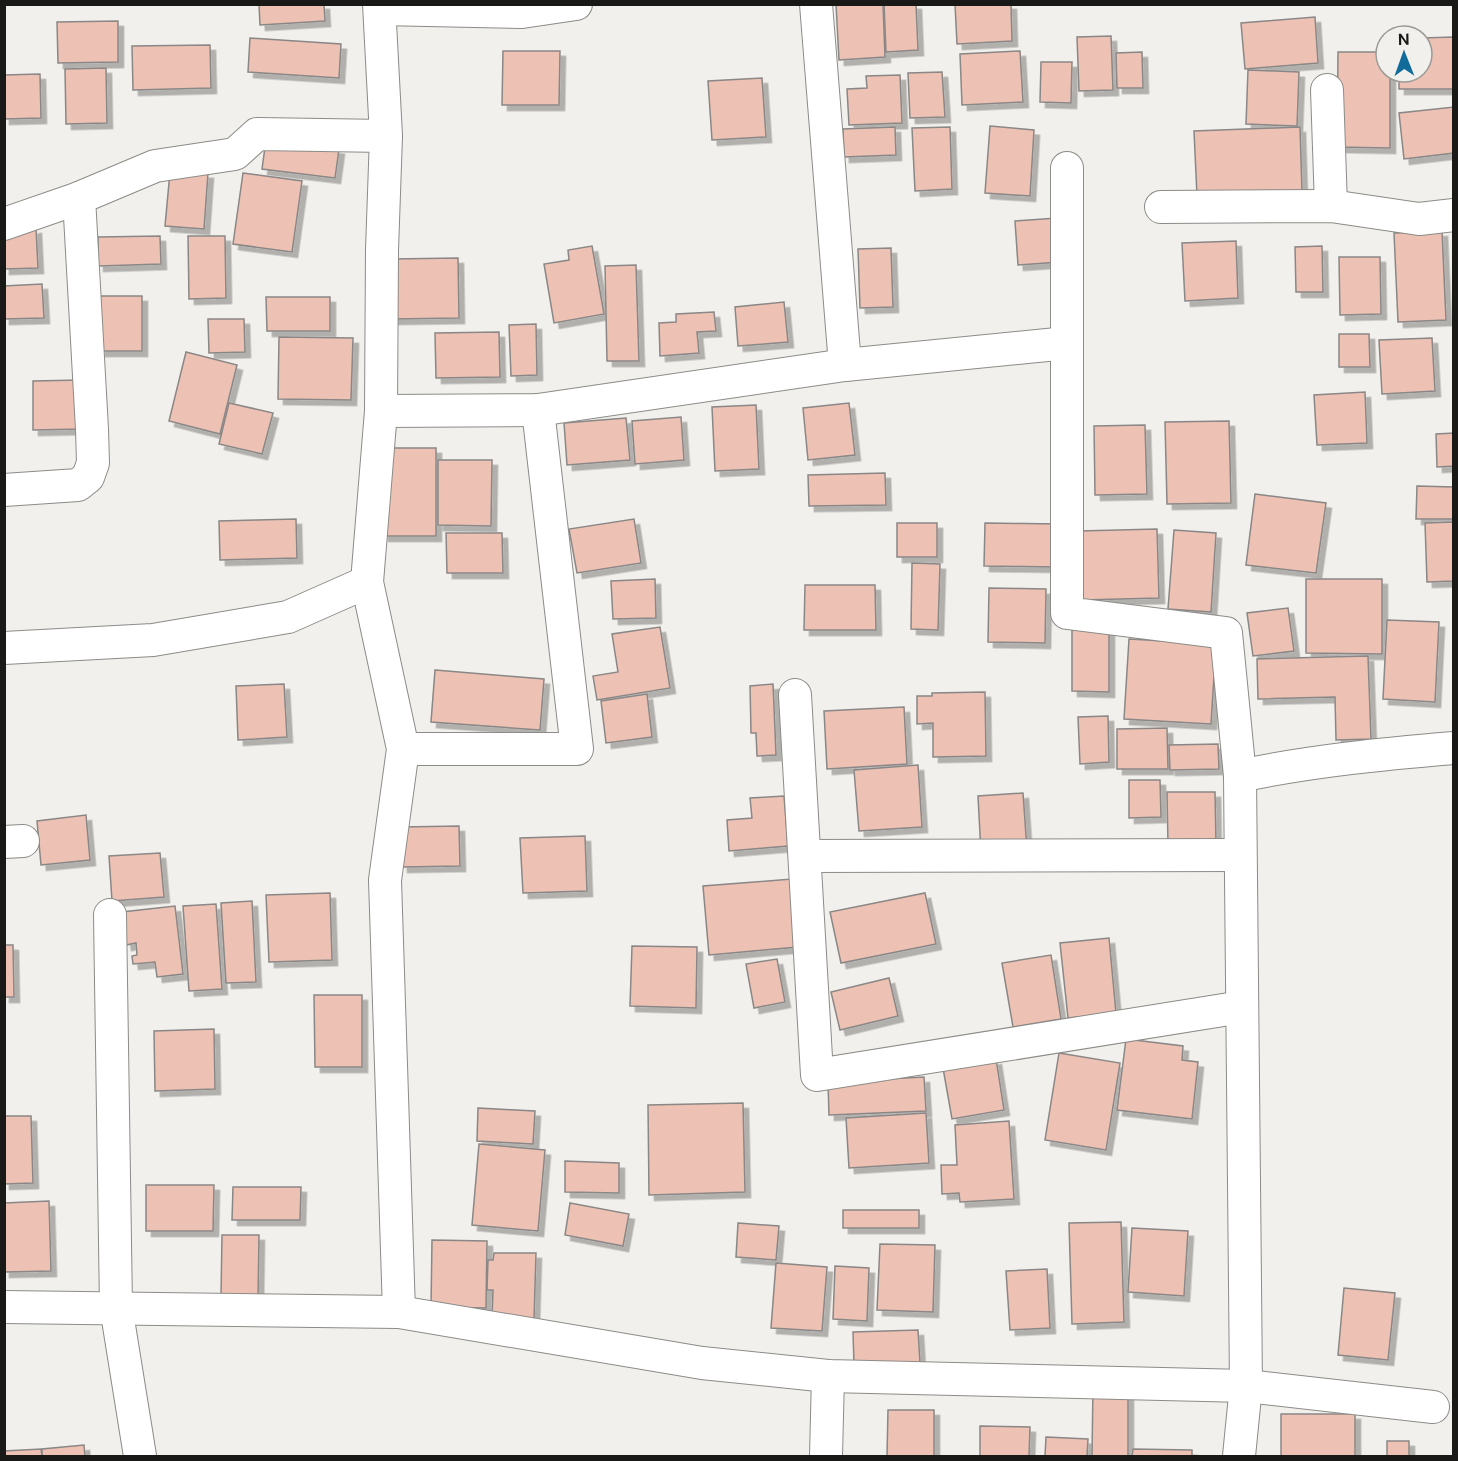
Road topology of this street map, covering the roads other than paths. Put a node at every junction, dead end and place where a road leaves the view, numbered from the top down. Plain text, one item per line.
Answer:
1 (576, 4) edge
2 (816, 4) edge
3 (379, 7) edge
4 (1327, 90) dead end
5 (386, 136) junction
6 (1067, 168) dead end
7 (79, 198) junction
8 (1331, 206) junction
9 (1161, 207) dead end
10 (1454, 215) edge
11 (4, 224) edge
12 (1067, 343) junction
13 (845, 365) junction
14 (538, 410) junction
15 (381, 411) junction
16 (4, 490) edge
17 (367, 582) junction
18 (4, 648) edge
19 (795, 695) dead end
20 (1454, 748) edge
21 (403, 749) junction
22 (1240, 776) junction
23 (1240, 855) junction
24 (805, 856) junction
25 (110, 915) dead end
26 (1242, 1007) junction
27 (4, 1307) edge
28 (116, 1307) junction
29 (399, 1312) junction
30 (828, 1376) junction
31 (1246, 1386) junction
32 (1433, 1407) dead end
33 (140, 1456) edge
34 (826, 1456) edge
35 (1239, 1456) edge

1 - 3 street
2 - 13 street
3 - 5 street
4 - 8 street
5 - 7 street
5 - 15 street
6 - 12 street
7 - 11 street
7 - 16 street
8 - 9 street
8 - 10 street
12 - 13 street
12 - 22 street
13 - 14 street
14 - 15 street
14 - 21 street
15 - 17 street
17 - 18 street
17 - 21 street
19 - 24 street
20 - 22 street
21 - 29 street
22 - 23 street
23 - 24 street
23 - 26 street
24 - 26 street
25 - 28 street
26 - 31 street
27 - 28 street
28 - 29 street
28 - 33 street
29 - 30 street
30 - 31 street
30 - 34 street
31 - 32 street
31 - 35 street

